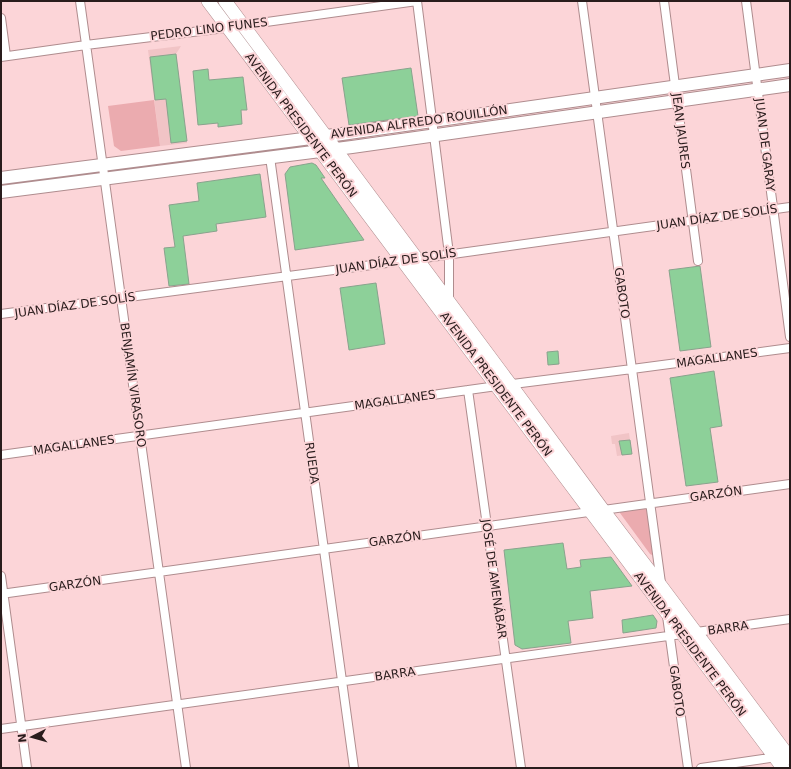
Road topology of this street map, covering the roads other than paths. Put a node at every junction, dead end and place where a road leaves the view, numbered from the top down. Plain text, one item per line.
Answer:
1 (80, 1) edge
2 (208, 1) edge
3 (225, 1) edge
4 (417, 1) edge
5 (582, 1) edge
6 (664, 1) edge
7 (746, 1) edge
8 (1, 18) edge
9 (243, 25) junction
10 (228, 27) junction
11 (86, 45) junction
12 (4, 56) edge
13 (790, 70) edge
14 (756, 75) junction
15 (790, 85) edge
16 (675, 86) junction
17 (758, 89) junction
18 (595, 98) junction
19 (677, 101) junction
20 (597, 112) junction
21 (432, 120) junction
22 (324, 135) junction
23 (434, 135) junction
24 (310, 137) junction
25 (335, 149) junction
26 (321, 151) junction
27 (270, 157) junction
28 (103, 165) junction
29 (1, 178) edge
30 (105, 178) junction
31 (1, 192) edge
32 (790, 207) edge
33 (773, 209) junction
34 (693, 220) junction
35 (613, 231) junction
36 (449, 254) junction
37 (417, 259) junction
38 (403, 260) junction
39 (698, 261) dead end
40 (286, 276) junction
41 (121, 298) junction
42 (449, 302) junction
43 (1, 314) edge
44 (790, 336) edge
45 (790, 348) edge
46 (632, 369) junction
47 (510, 384) junction
48 (497, 386) junction
49 (468, 390) junction
50 (305, 412) junction
51 (140, 435) junction
52 (1, 455) edge
53 (790, 484) edge
54 (650, 504) junction
55 (597, 511) junction
56 (487, 526) junction
57 (324, 549) junction
58 (159, 572) junction
59 (1, 576) edge
60 (661, 586) junction
61 (2, 594) edge
62 (667, 613) junction
63 (790, 619) edge
64 (696, 632) junction
65 (682, 634) junction
66 (669, 636) junction
67 (506, 659) junction
68 (342, 682) junction
69 (178, 704) junction
70 (21, 726) junction
71 (1, 729) edge
72 (786, 757) edge
73 (27, 768) edge
74 (186, 768) edge
75 (354, 768) edge
76 (521, 768) edge
77 (688, 768) edge
78 (701, 768) edge
79 (783, 768) edge

1 - 11 street, BENJAMÍN VIRASORO
2 - 10 main road, AVENIDA PRESIDENTE PERÓN
3 - 9 main road, AVENIDA PRESIDENTE PERÓN
4 - 9 street, PEDRO LINO FUNES
4 - 21 street
5 - 18 street, GABOTO
6 - 16 street, JEAN JAURES
7 - 14 street, JUAN DE GARAY
8 - 12 street
9 - 10 street, PEDRO LINO FUNES
9 - 22 main road, AVENIDA PRESIDENTE PERÓN
10 - 11 street, PEDRO LINO FUNES
10 - 24 main road, AVENIDA PRESIDENTE PERÓN
11 - 12 street, PEDRO LINO FUNES
11 - 28 street, BENJAMÍN VIRASORO
13 - 14 street, AVENIDA ALFREDO ROUILLÓN
14 - 16 street, AVENIDA ALFREDO ROUILLÓN
14 - 17 street, JUAN DE GARAY
15 - 17 street, AVENIDA ALFREDO ROUILLÓN
16 - 18 street, AVENIDA ALFREDO ROUILLÓN
16 - 19 street, JEAN JAURES
17 - 19 street, AVENIDA ALFREDO ROUILLÓN
17 - 33 street, JUAN DE GARAY
18 - 20 street, GABOTO
18 - 21 street, AVENIDA ALFREDO ROUILLÓN
19 - 20 street, AVENIDA ALFREDO ROUILLÓN
19 - 34 street, JEAN JAURES
20 - 23 street, AVENIDA ALFREDO ROUILLÓN
20 - 35 street, GABOTO
21 - 22 street, AVENIDA ALFREDO ROUILLÓN
21 - 23 street
22 - 24 street, AVENIDA ALFREDO ROUILLÓN
22 - 25 main road, AVENIDA PRESIDENTE PERÓN
23 - 25 street, AVENIDA ALFREDO ROUILLÓN
23 - 36 street
24 - 26 main road, AVENIDA PRESIDENTE PERÓN
24 - 28 street, AVENIDA ALFREDO ROUILLÓN
25 - 26 street, AVENIDA ALFREDO ROUILLÓN
25 - 37 main road, AVENIDA PRESIDENTE PERÓN
26 - 27 street, AVENIDA ALFREDO ROUILLÓN
26 - 38 main road, AVENIDA PRESIDENTE PERÓN
27 - 30 street, AVENIDA ALFREDO ROUILLÓN
27 - 40 street, RUEDA
28 - 29 street, AVENIDA ALFREDO ROUILLÓN
28 - 30 street, BENJAMÍN VIRASORO
30 - 31 street, AVENIDA ALFREDO ROUILLÓN
30 - 41 street, BENJAMÍN VIRASORO
32 - 33 street, JUAN DÍAZ DE SOLÍS
33 - 34 street, JUAN DÍAZ DE SOLÍS
33 - 44 street, JUAN DE GARAY
34 - 35 street, JUAN DÍAZ DE SOLÍS
34 - 39 street, JEAN JAURES
35 - 36 street, JUAN DÍAZ DE SOLÍS
35 - 46 street, GABOTO
36 - 37 street, JUAN DÍAZ DE SOLÍS
36 - 42 street
37 - 38 street, JUAN DÍAZ DE SOLÍS
37 - 42 main road, AVENIDA PRESIDENTE PERÓN
38 - 40 street, JUAN DÍAZ DE SOLÍS
38 - 48 main road, AVENIDA PRESIDENTE PERÓN
40 - 41 street, JUAN DÍAZ DE SOLÍS
40 - 50 street, RUEDA
41 - 43 street, JUAN DÍAZ DE SOLÍS
41 - 51 street, BENJAMÍN VIRASORO
42 - 47 main road, AVENIDA PRESIDENTE PERÓN
45 - 46 street, MAGALLANES
46 - 47 street, MAGALLANES
46 - 54 street, GABOTO
47 - 48 street, MAGALLANES
47 - 55 main road, AVENIDA PRESIDENTE PERÓN
48 - 49 street, MAGALLANES
48 - 55 main road, AVENIDA PRESIDENTE PERÓN
49 - 50 street, MAGALLANES
49 - 56 street, JOSÉ DE AMENÁBAR
50 - 51 street, MAGALLANES
50 - 57 street, RUEDA
51 - 52 street, MAGALLANES
51 - 58 street, BENJAMÍN VIRASORO
53 - 54 street, GARZÓN
54 - 55 street, GARZÓN
54 - 60 street, GABOTO
55 - 56 street, GARZÓN
55 - 60 main road, AVENIDA PRESIDENTE PERÓN
55 - 62 main road, AVENIDA PRESIDENTE PERÓN
56 - 57 street, GARZÓN
56 - 67 street, JOSÉ DE AMENÁBAR
57 - 58 street, GARZÓN
57 - 68 street, RUEDA
58 - 61 street, GARZÓN
58 - 69 street, BENJAMÍN VIRASORO
59 - 61 street
60 - 64 main road, AVENIDA PRESIDENTE PERÓN
61 - 70 street
62 - 65 main road, AVENIDA PRESIDENTE PERÓN
62 - 66 street, GABOTO
63 - 64 street, BARRA
64 - 65 street, BARRA
64 - 72 main road, AVENIDA PRESIDENTE PERÓN
65 - 66 street, BARRA
65 - 72 main road, AVENIDA PRESIDENTE PERÓN
66 - 67 street, BARRA
66 - 77 street, GABOTO
67 - 68 street, BARRA
67 - 76 street, JOSÉ DE AMENÁBAR
68 - 69 street, BARRA
68 - 75 street, RUEDA
69 - 70 street, BARRA
69 - 74 street, BENJAMÍN VIRASORO
70 - 71 street, BARRA
70 - 73 street
72 - 78 street
72 - 79 main road, AVENIDA PRESIDENTE PERÓN

